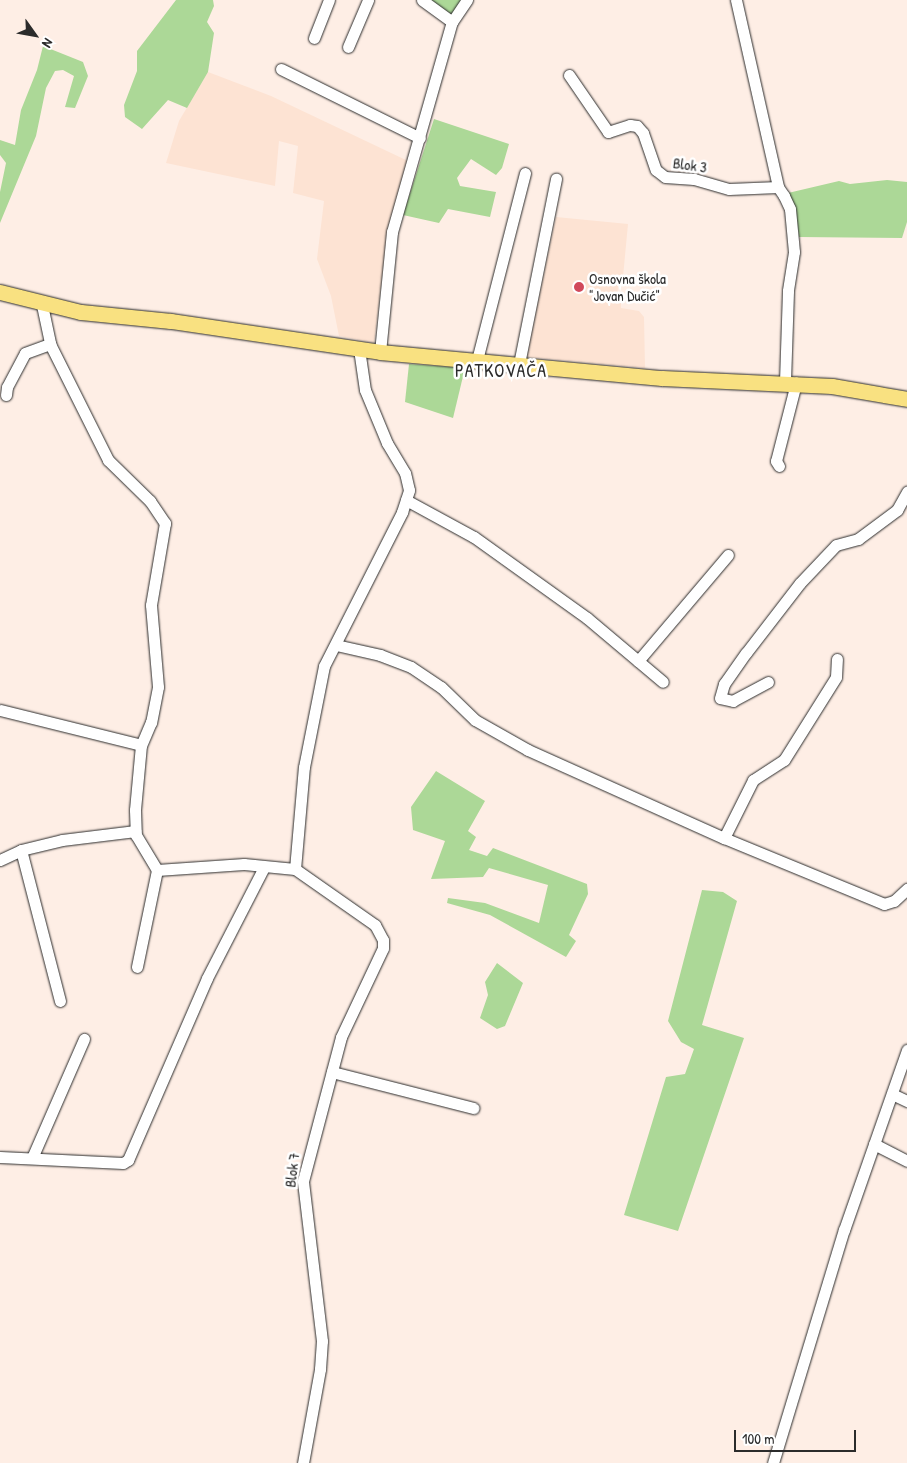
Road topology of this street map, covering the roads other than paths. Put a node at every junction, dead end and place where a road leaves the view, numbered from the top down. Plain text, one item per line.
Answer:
1 (329, 0) edge
2 (368, 0) edge
3 (422, 0) edge
4 (467, 0) edge
5 (736, 0) edge
6 (452, 22) junction
7 (314, 38) dead end
8 (348, 47) dead end
9 (281, 69) dead end
10 (570, 76) dead end
11 (420, 138) junction
12 (525, 174) dead end
13 (556, 178) dead end
14 (778, 187) junction
15 (0, 292) edge
16 (42, 304) junction
17 (50, 344) junction
18 (359, 349) junction
19 (380, 352) junction
20 (477, 360) junction
21 (519, 364) junction
22 (791, 382) junction
23 (6, 395) dead end
24 (907, 399) edge
25 (779, 466) dead end
26 (907, 492) edge
27 (406, 500) junction
28 (728, 555) dead end
29 (336, 646) junction
30 (837, 659) dead end
31 (638, 661) junction
32 (663, 682) dead end
33 (768, 682) dead end
34 (0, 710) edge
35 (141, 745) junction
36 (135, 831) junction
37 (724, 838) junction
38 (21, 850) junction
39 (0, 860) edge
40 (264, 867) junction
41 (296, 869) junction
42 (157, 870) junction
43 (907, 889) edge
44 (136, 967) dead end
45 (60, 1001) dead end
46 (84, 1038) dead end
47 (907, 1050) edge
48 (332, 1072) junction
49 (892, 1094) junction
50 (907, 1101) edge
51 (473, 1108) dead end
52 (874, 1144) junction
53 (0, 1157) edge
54 (32, 1158) junction
55 (907, 1161) edge
56 (303, 1463) edge
57 (773, 1463) edge

1 - 7 street
2 - 8 street
3 - 6 street
4 - 6 street
5 - 14 street
6 - 11 street
9 - 11 street
10 - 14 street, Blok 3
11 - 19 street
12 - 20 street
13 - 21 street
14 - 22 street
15 - 16 main road
16 - 17 street
16 - 18 main road
17 - 23 street
17 - 35 street
18 - 19 main road
18 - 27 street
19 - 20 main road
20 - 21 main road
21 - 22 main road
22 - 24 main road
22 - 25 street
26 - 33 street
27 - 29 street
27 - 31 street
28 - 31 street
29 - 37 street
29 - 41 street
30 - 37 street
31 - 32 street
34 - 35 street
35 - 36 street
36 - 38 street
36 - 42 street
37 - 43 street
38 - 39 street
38 - 45 street
40 - 41 street
40 - 42 street
40 - 54 street
41 - 48 street, Blok 7
42 - 44 street
46 - 54 street
47 - 49 street
48 - 51 street
48 - 56 street, Blok 7
49 - 50 street
49 - 52 street
52 - 55 street
52 - 57 street
53 - 54 street

